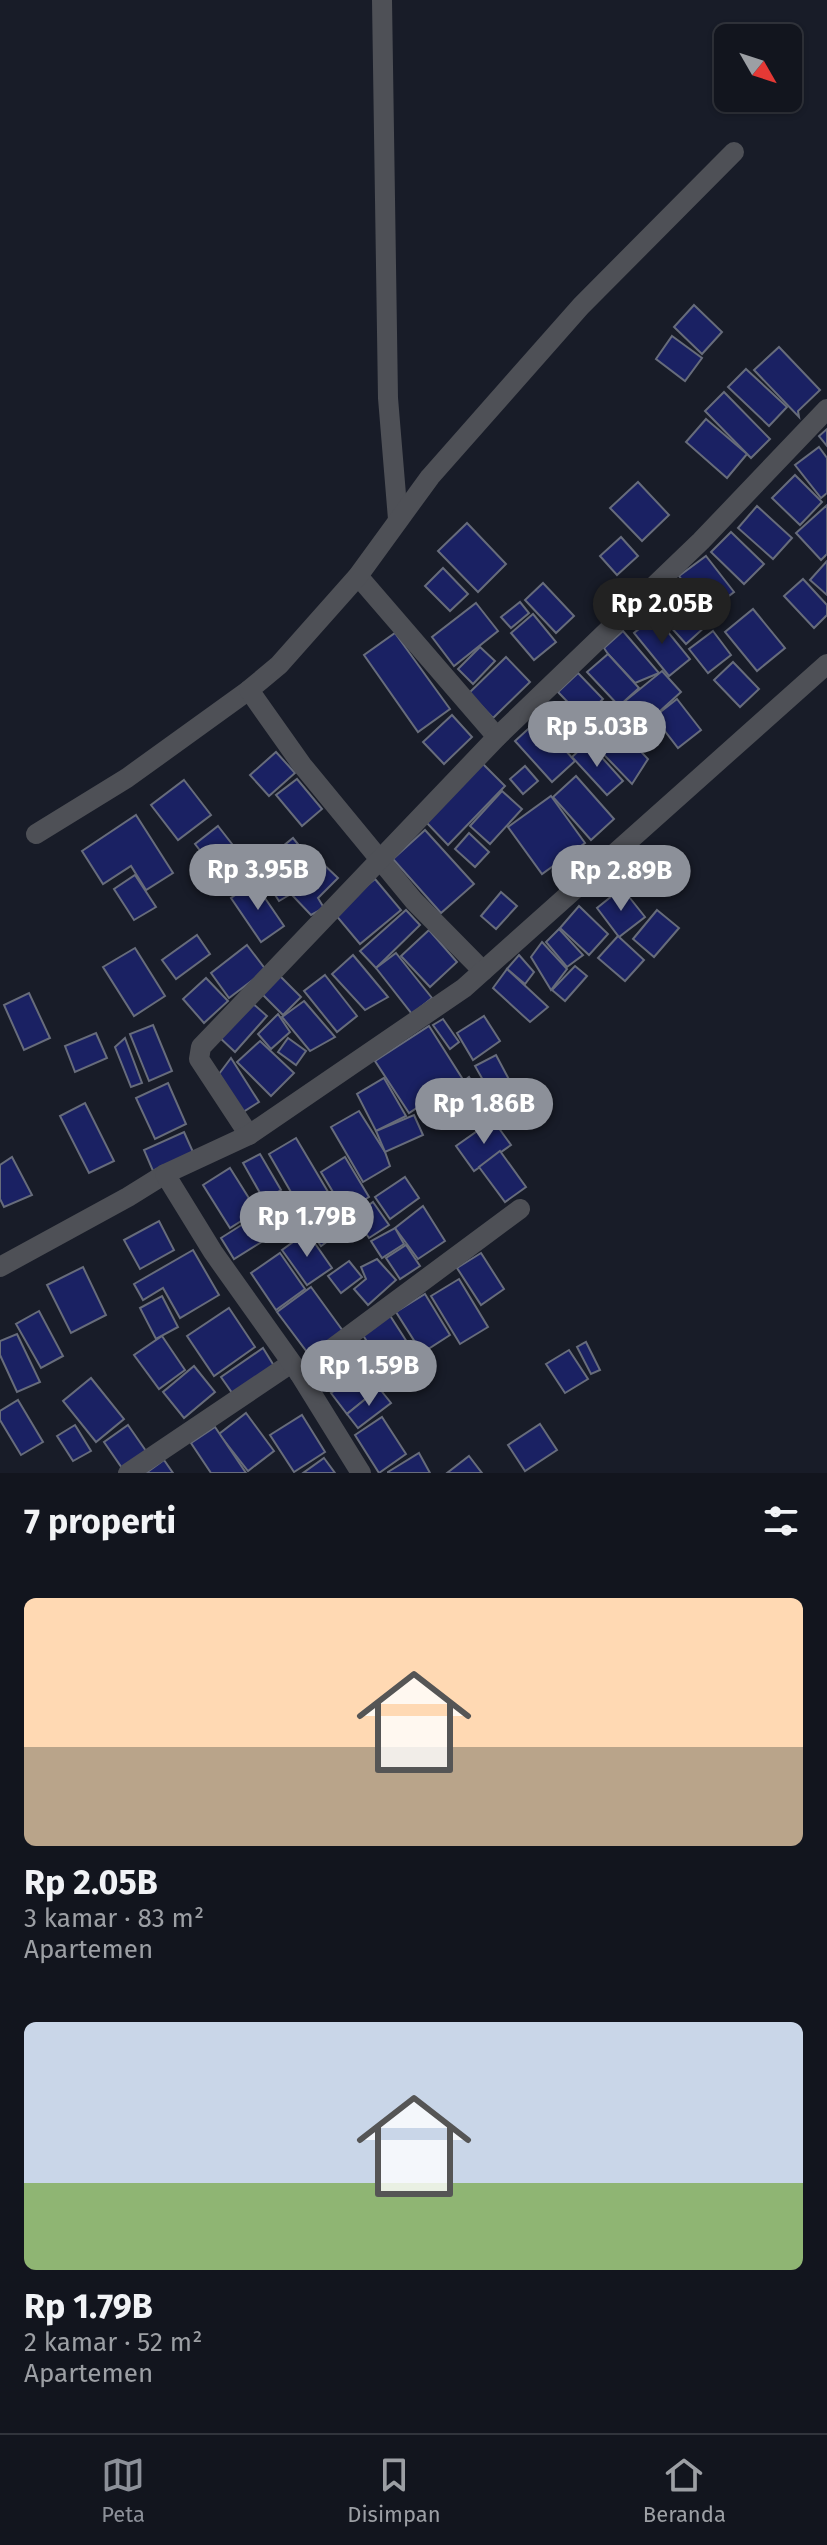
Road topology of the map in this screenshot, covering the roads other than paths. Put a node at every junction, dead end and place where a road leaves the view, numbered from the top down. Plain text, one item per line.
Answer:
1 (382, 0) edge
2 (734, 152) dead end
3 (827, 409) edge
4 (398, 519) junction
5 (358, 576) junction
6 (827, 664) edge
7 (249, 690) junction
8 (497, 737) junction
9 (36, 834) dead end
10 (380, 860) junction
11 (483, 971) junction
12 (249, 1135) junction
13 (165, 1174) junction
14 (520, 1209) dead end
15 (0, 1267) edge
16 (295, 1368) junction
17 (128, 1473) edge
18 (361, 1473) edge

1 - 4 street
2 - 4 street
3 - 8 street
4 - 5 street
5 - 7 street
5 - 8 street
6 - 11 street
7 - 9 street
7 - 10 street
8 - 10 street
10 - 11 street
10 - 12 street
11 - 12 street
12 - 13 street
13 - 15 street
13 - 16 street
14 - 16 street
16 - 17 street
16 - 18 street

